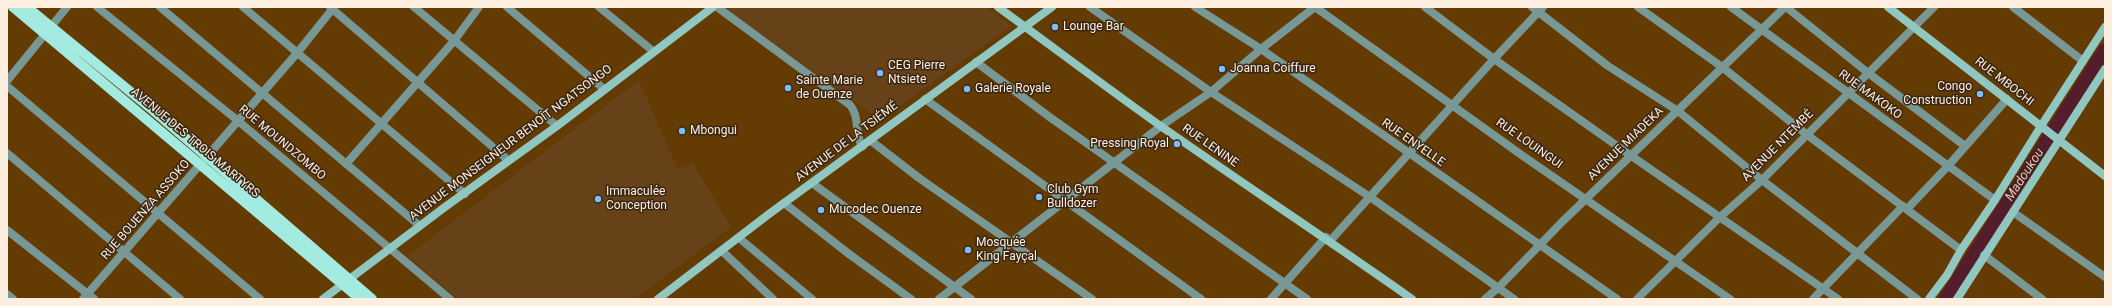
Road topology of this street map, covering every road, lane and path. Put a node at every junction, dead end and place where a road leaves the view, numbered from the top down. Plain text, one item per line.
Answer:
1 (13, 7) edge
2 (27, 7) edge
3 (67, 7) edge
4 (97, 7) edge
5 (160, 7) edge
6 (243, 7) edge
7 (414, 7) edge
8 (479, 7) edge
9 (507, 7) edge
10 (599, 7) edge
11 (717, 7) edge
12 (998, 7) edge
13 (1052, 7) edge
14 (1090, 7) edge
15 (1195, 7) edge
16 (1315, 7) edge
17 (1425, 7) edge
18 (1638, 7) edge
19 (1731, 7) edge
20 (1785, 7) edge
21 (1888, 7) edge
22 (1934, 7) edge
23 (2013, 7) edge
24 (332, 8) edge
25 (709, 8) edge
26 (1538, 9) edge
27 (1024, 26) junction
28 (1914, 27) junction
29 (2105, 27) edge
30 (49, 30) junction
31 (1763, 30) junction
32 (454, 41) junction
33 (1261, 49) junction
34 (653, 51) junction
35 (298, 52) junction
36 (1494, 59) junction
37 (2083, 61) junction
38 (976, 62) junction
39 (1722, 67) junction
40 (1867, 72) junction
41 (2104, 73) edge
42 (7, 81) edge
43 (419, 82) junction
44 (7, 86) edge
45 (604, 88) junction
46 (1211, 92) junction
47 (261, 93) junction
48 (1848, 94) junction
49 (925, 99) junction
50 (2007, 100) junction
51 (1453, 106) junction
52 (1678, 112) junction
53 (237, 120) junction
54 (382, 124) junction
55 (557, 126) junction
56 (1161, 126) junction
57 (2044, 129) junction
58 (1806, 134) junction
59 (870, 140) junction
60 (2057, 140) junction
61 (1965, 146) junction
62 (862, 147) junction
63 (7, 153) edge
64 (1408, 154) junction
65 (1630, 155) junction
66 (508, 160) junction
67 (204, 161) junction
68 (1113, 162) junction
69 (346, 164) junction
70 (1948, 166) junction
71 (2105, 176) edge
72 (1762, 180) junction
73 (812, 183) junction
74 (464, 194) junction
75 (1370, 197) junction
76 (1587, 198) junction
77 (1995, 200) junction
78 (1064, 201) junction
79 (784, 203) junction
80 (1905, 208) junction
81 (158, 212) junction
82 (2013, 212) junction
83 (1720, 217) junction
84 (420, 226) junction
85 (7, 230) edge
86 (738, 238) junction
87 (1328, 239) junction
88 (1012, 243) junction
89 (1540, 244) junction
90 (389, 248) junction
91 (1961, 250) junction
92 (722, 251) junction
93 (125, 252) junction
94 (1857, 253) junction
95 (1984, 255) junction
96 (1676, 261) junction
97 (2105, 277) edge
98 (345, 282) junction
99 (1285, 284) junction
100 (955, 288) junction
101 (1498, 288) junction
102 (1824, 288) junction
103 (7, 294) edge
104 (89, 297) edge
105 (662, 298) edge
106 (13, 299) edge
107 (180, 299) edge
108 (260, 299) edge
109 (323, 299) edge
110 (360, 299) edge
111 (372, 299) edge
112 (450, 299) edge
113 (773, 299) edge
114 (812, 299) edge
115 (911, 299) edge
116 (939, 299) edge
117 (971, 299) edge
118 (1092, 299) edge
119 (1201, 299) edge
120 (1271, 299) edge
121 (1306, 299) edge
122 (1412, 299) edge
123 (1485, 299) edge
124 (1514, 299) edge
125 (1617, 299) edge
126 (1637, 299) edge
127 (1730, 299) edge
128 (1814, 299) edge
129 (1838, 299) edge
130 (1917, 299) edge
131 (1929, 299) edge
132 (1957, 299) edge
133 (2042, 299) edge

1 - 30 main road, AVENUE DES TROIS MARTYRS
2 - 30 main road, AVENUE DES TROIS MARTYRS
3 - 30 street
4 - 53 street, RUE MOUNDZOMBO
5 - 47 street
6 - 35 street
7 - 32 street
8 - 32 street
9 - 45 street
10 - 34 street
11 - 62 street
12 - 27 main road, RUE LENINE
13 - 27 main road, AVENUE DE LA TSIÉMÉ
14 - 46 street
15 - 33 street, RUE ENYELLE
16 - 33 street
16 - 51 street, RUE LOUINGUI
17 - 36 street
18 - 39 street
19 - 31 street, RUE MAKOKO
20 - 31 street, AVENUE MIADEKA
20 - 40 street
21 - 28 main road, RUE MBOCHI
22 - 28 street, AVENUE NTEMBÉ
23 - 37 street
24 - 35 street, RUE BOUENZA ASSOKO
24 - 43 street
25 - 34 main road, AVENUE MONSEIGNEUR BENOÎT NGATSONGO
26 - 36 street
26 - 52 street
27 - 38 main road, AVENUE DE LA TSIÉMÉ
27 - 56 main road, RUE LENINE
28 - 40 street, AVENUE NTEMBÉ
28 - 50 main road, RUE MBOCHI
29 - 37 main road
30 - 42 street
30 - 67 main road, AVENUE DES TROIS MARTYRS
31 - 39 street, AVENUE MIADEKA
31 - 48 street, RUE MAKOKO
32 - 43 street
32 - 55 street
33 - 46 street
33 - 64 street, RUE ENYELLE
34 - 45 main road, AVENUE MONSEIGNEUR BENOÎT NGATSONGO
35 - 47 street, RUE BOUENZA ASSOKO
35 - 54 street
36 - 51 street
36 - 65 street
37 - 57 main road
38 - 49 main road, AVENUE DE LA TSIÉMÉ
38 - 68 street
39 - 52 street, AVENUE MIADEKA
39 - 58 street
40 - 48 street, AVENUE NTEMBÉ
40 - 61 street
41 - 60 main road
43 - 54 street
43 - 66 street
44 - 81 street
45 - 55 main road, AVENUE MONSEIGNEUR BENOÎT NGATSONGO
46 - 56 street
46 - 75 street
47 - 53 street, RUE BOUENZA ASSOKO
47 - 69 street
48 - 58 street, AVENUE NTEMBÉ
48 - 70 street, RUE MAKOKO
49 - 59 main road, AVENUE DE LA TSIÉMÉ
49 - 78 street
50 - 57 main road, RUE MBOCHI
50 - 61 street
51 - 64 street
51 - 76 street, RUE LOUINGUI
52 - 65 street, AVENUE MIADEKA
52 - 72 street
53 - 67 street, RUE BOUENZA ASSOKO
53 - 90 street, RUE MOUNDZOMBO
54 - 69 street
54 - 74 street
55 - 66 main road, AVENUE MONSEIGNEUR BENOÎT NGATSONGO
56 - 68 street
56 - 87 main road, RUE LENINE
57 - 60 main road, RUE MBOCHI
57 - 77 main road
58 - 72 street, AVENUE NTEMBÉ
58 - 80 street
59 - 62 main road, AVENUE DE LA TSIÉMÉ
59 - 88 street
60 - 71 main road, RUE MBOCHI
60 - 82 main road
61 - 70 street
62 - 73 main road, AVENUE DE LA TSIÉMÉ
63 - 93 street
64 - 75 street
64 - 89 street, RUE ENYELLE
65 - 76 street, AVENUE MIADEKA
65 - 83 street
66 - 74 main road, AVENUE MONSEIGNEUR BENOÎT NGATSONGO
67 - 81 street, RUE BOUENZA ASSOKO
67 - 98 main road, AVENUE DES TROIS MARTYRS
68 - 78 street
68 - 99 street
69 - 84 street
70 - 77 street, RUE MAKOKO
70 - 80 street
72 - 83 street, AVENUE NTEMBÉ
72 - 94 street
73 - 79 main road, AVENUE DE LA TSIÉMÉ
73 - 100 street
74 - 84 main road, AVENUE MONSEIGNEUR BENOÎT NGATSONGO
75 - 87 street
75 - 101 street
76 - 89 street, AVENUE MIADEKA
76 - 96 street, RUE LOUINGUI
77 - 91 main road
78 - 88 street
78 - 119 street
79 - 86 main road, AVENUE DE LA TSIÉMÉ
79 - 115 street
80 - 91 street
80 - 94 street
81 - 93 street, RUE BOUENZA ASSOKO
81 - 108 street
82 - 95 main road
82 - 97 street
83 - 96 street, AVENUE NTEMBÉ
83 - 102 street
84 - 90 main road, AVENUE MONSEIGNEUR BENOÎT NGATSONGO
85 - 104 street
86 - 92 main road, AVENUE DE LA TSIÉMÉ
86 - 114 street
87 - 99 street
87 - 122 main road, RUE LENINE
88 - 100 street
88 - 118 street
89 - 101 street, AVENUE MIADEKA
89 - 125 street, RUE ENYELLE
90 - 98 main road, AVENUE MONSEIGNEUR BENOÎT NGATSONGO
90 - 112 street, RUE MOUNDZOMBO
91 - 131 main road
92 - 105 main road, AVENUE DE LA TSIÉMÉ
92 - 113 street
93 - 104 street, RUE BOUENZA ASSOKO
93 - 107 street
94 - 102 street
94 - 130 street
95 - 132 main road
95 - 133 street
96 - 126 street, AVENUE NTEMBÉ
96 - 127 street, RUE LOUINGUI
98 - 109 main road, AVENUE MONSEIGNEUR BENOÎT NGATSONGO
98 - 110 main road, AVENUE DES TROIS MARTYRS
98 - 111 main road, AVENUE DES TROIS MARTYRS
99 - 120 street
99 - 121 street
100 - 116 street
100 - 117 street
101 - 123 street, AVENUE MIADEKA
101 - 124 street
102 - 128 street
102 - 129 street
103 - 106 street

